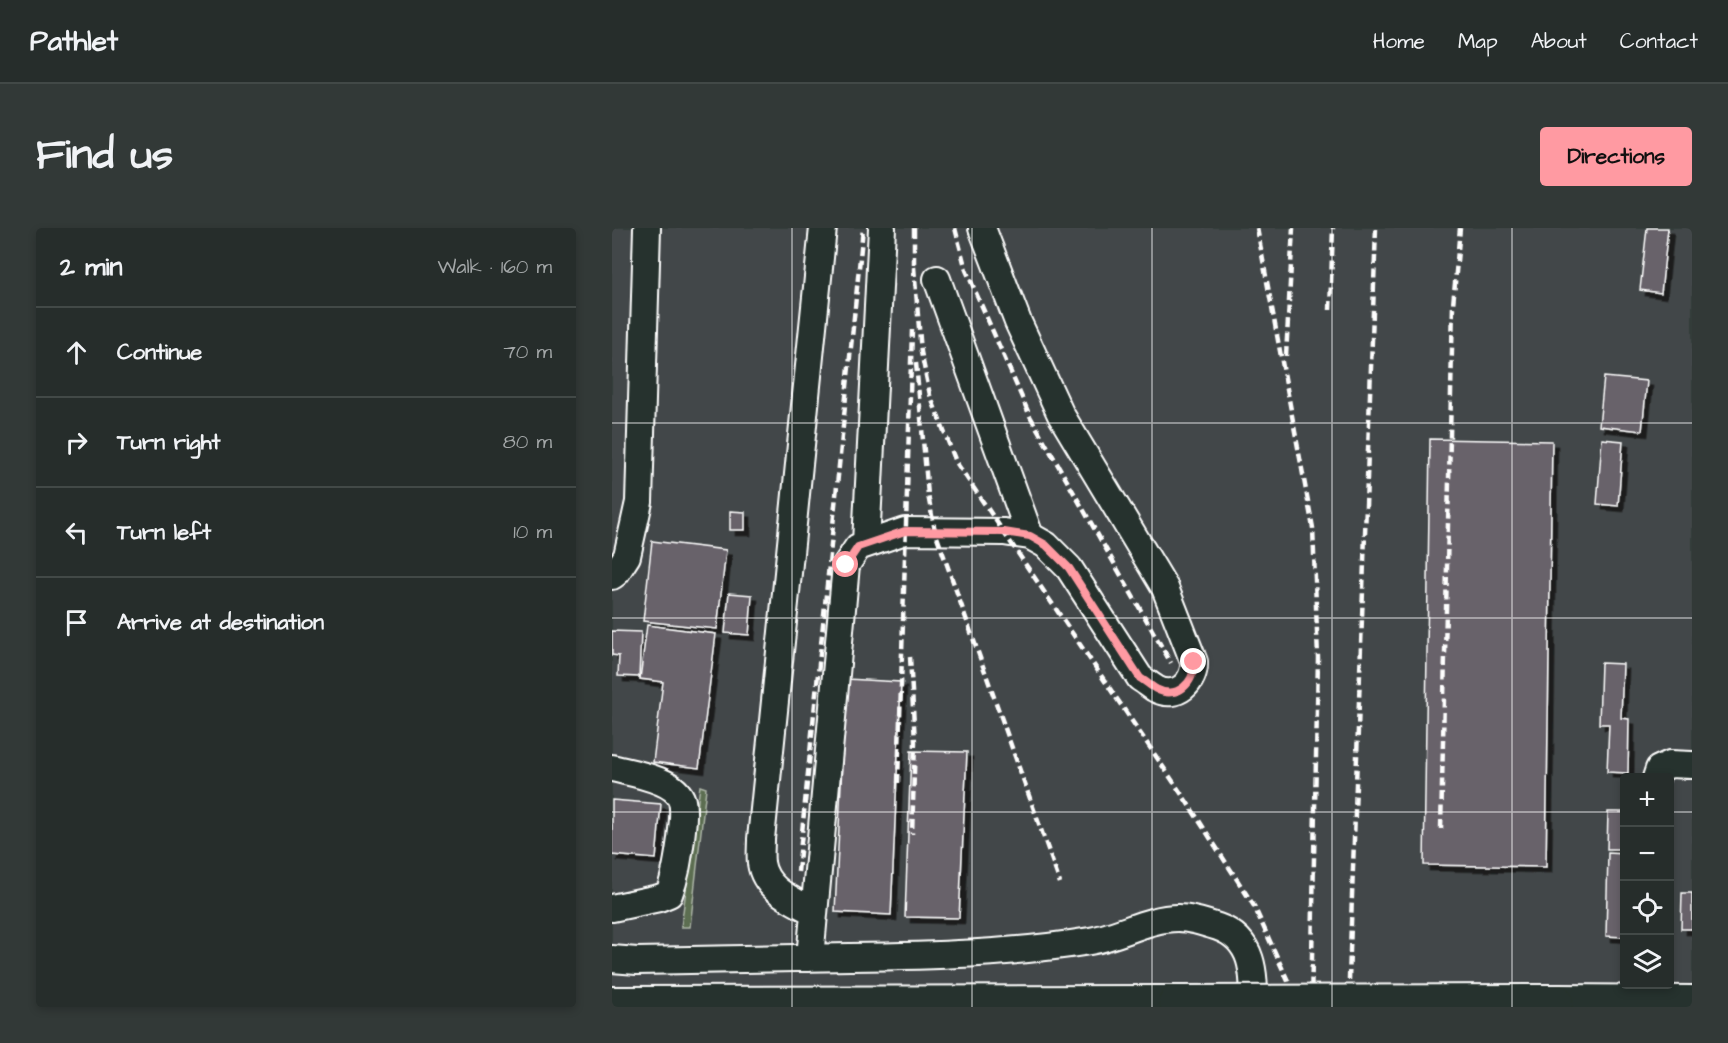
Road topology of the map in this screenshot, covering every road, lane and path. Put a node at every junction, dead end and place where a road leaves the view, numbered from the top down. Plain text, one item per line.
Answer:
1 (647, 228) edge
2 (823, 228) edge
3 (882, 228) edge
4 (982, 228) edge
5 (937, 279) dead end
6 (1030, 536) junction
7 (866, 543) junction
8 (612, 576) edge
9 (1692, 765) edge
10 (612, 768) edge
11 (1658, 773) edge
12 (612, 908) edge
13 (814, 912) junction
14 (810, 958) junction
15 (612, 959) edge
16 (1692, 1002) edge
17 (612, 1003) edge
18 (1254, 1007) edge

1 - 8 street
2 - 13 street
3 - 7 street
4 - 6 street
5 - 6 street
6 - 7 street
7 - 13 street
9 - 11 street
10 - 12 street
13 - 14 street
14 - 15 street
14 - 18 street
16 - 17 main road, bridge

